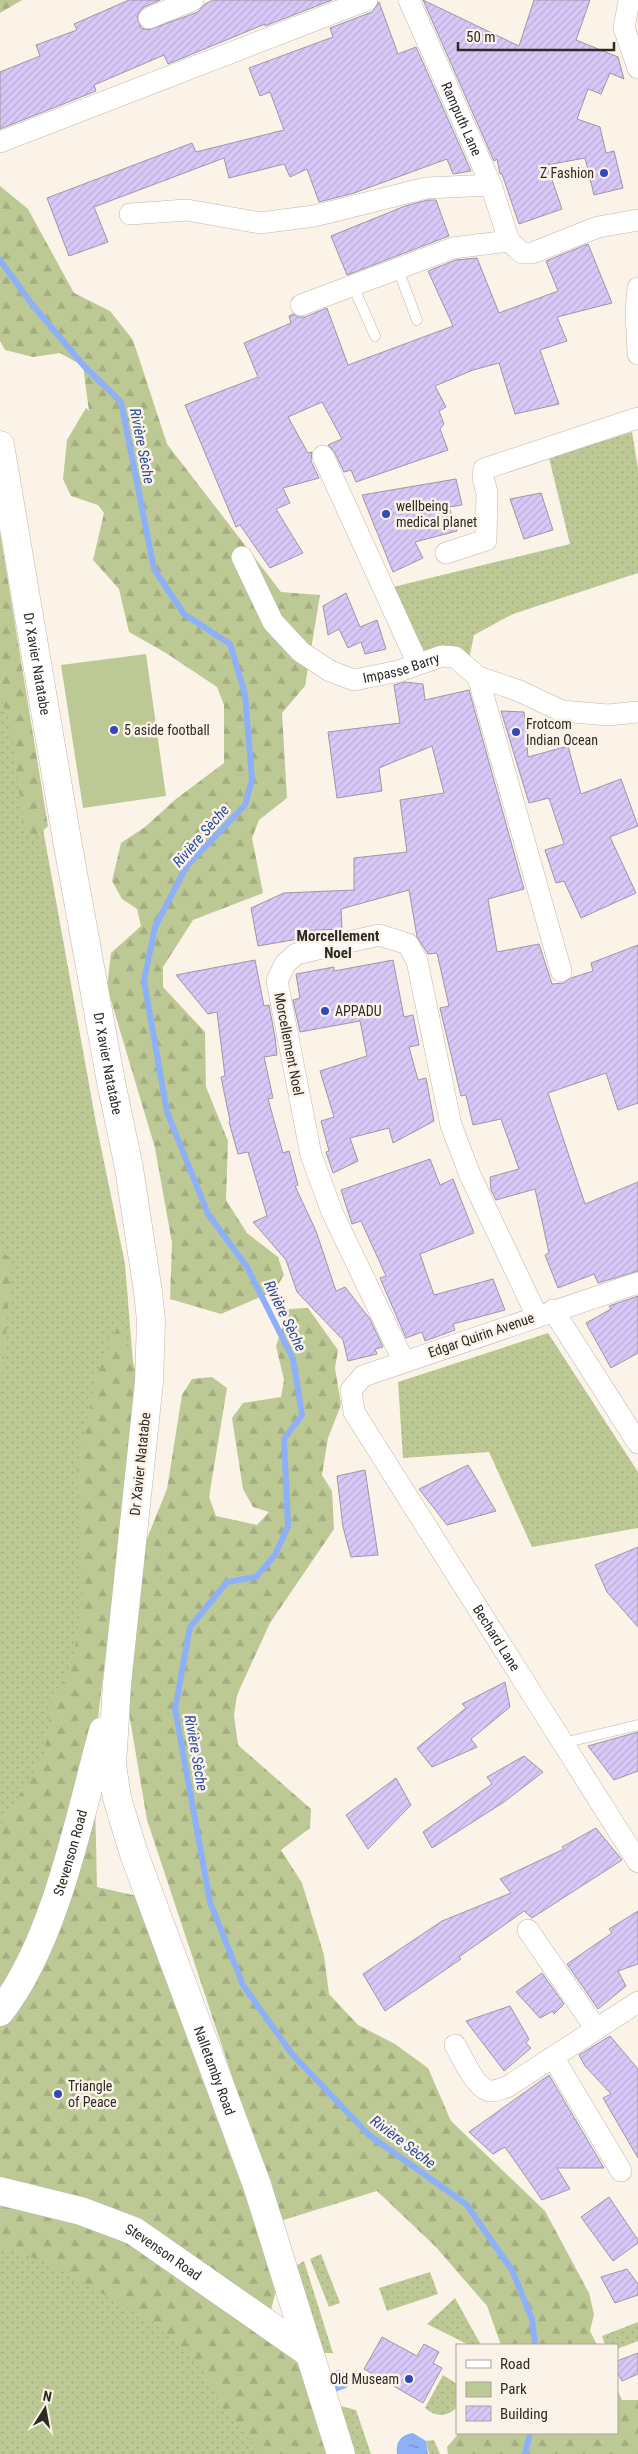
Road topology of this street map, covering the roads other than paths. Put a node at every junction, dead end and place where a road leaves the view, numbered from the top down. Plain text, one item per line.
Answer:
1 (193, 0) edge
2 (367, 0) edge
3 (409, 0) edge
4 (629, 0) edge
5 (149, 18) dead end
6 (638, 68) edge
7 (0, 142) edge
8 (491, 185) junction
9 (130, 214) dead end
10 (638, 220) edge
11 (509, 241) junction
12 (398, 269) junction
13 (353, 286) junction
14 (638, 288) edge
15 (301, 305) dead end
16 (417, 320) dead end
17 (375, 336) dead end
18 (638, 354) edge
19 (638, 418) edge
20 (0, 445) edge
21 (323, 456) dead end
22 (446, 553) dead end
23 (242, 558) dead end
24 (418, 664) junction
25 (478, 677) junction
26 (638, 712) edge
27 (561, 971) dead end
28 (638, 1283) edge
29 (545, 1313) junction
30 (404, 1362) junction
31 (354, 1412) joint
32 (638, 1444) edge
33 (117, 1684) junction
34 (638, 1726) edge
35 (563, 1743) junction
36 (638, 1862) edge
37 (528, 1930) dead end
38 (638, 2002) edge
39 (0, 2012) edge
40 (596, 2029) junction
41 (455, 2045) dead end
42 (553, 2058) junction
43 (621, 2171) dead end
44 (0, 2191) edge
45 (309, 2353) junction
46 (340, 2454) edge

1 - 5 street
2 - 7 street
3 - 8 street, Ramputh Lane
4 - 6 street
8 - 9 street
8 - 11 street, Ramputh Lane
10 - 11 street
11 - 12 street
12 - 13 street
12 - 16 lane
13 - 15 street
13 - 17 lane
14 - 18 street
19 - 22 street
20 - 33 main road, Dr Xavier Natatabe
21 - 24 street
23 - 24 street, Impasse Barry
24 - 25 street, Impasse Barry
25 - 26 street, Impasse Barry
25 - 27 street
28 - 29 street, Edgar Quirin Avenue
29 - 30 street, Edgar Quirin Avenue
29 - 30 street, Morcellement Noel
29 - 32 street, Morcellement Noel
30 - 31 street, Edgar Quirin Avenue
31 - 35 street, Bechard Lane
33 - 39 main road, Stevenson Road
33 - 45 main road, Nalletamby Road
34 - 35 lane
35 - 36 street, Bechard Lane
37 - 40 street
38 - 40 street
40 - 42 street
41 - 42 street
42 - 43 street
44 - 45 main road, Stevenson Road
45 - 46 main road, Nalletamby Road

